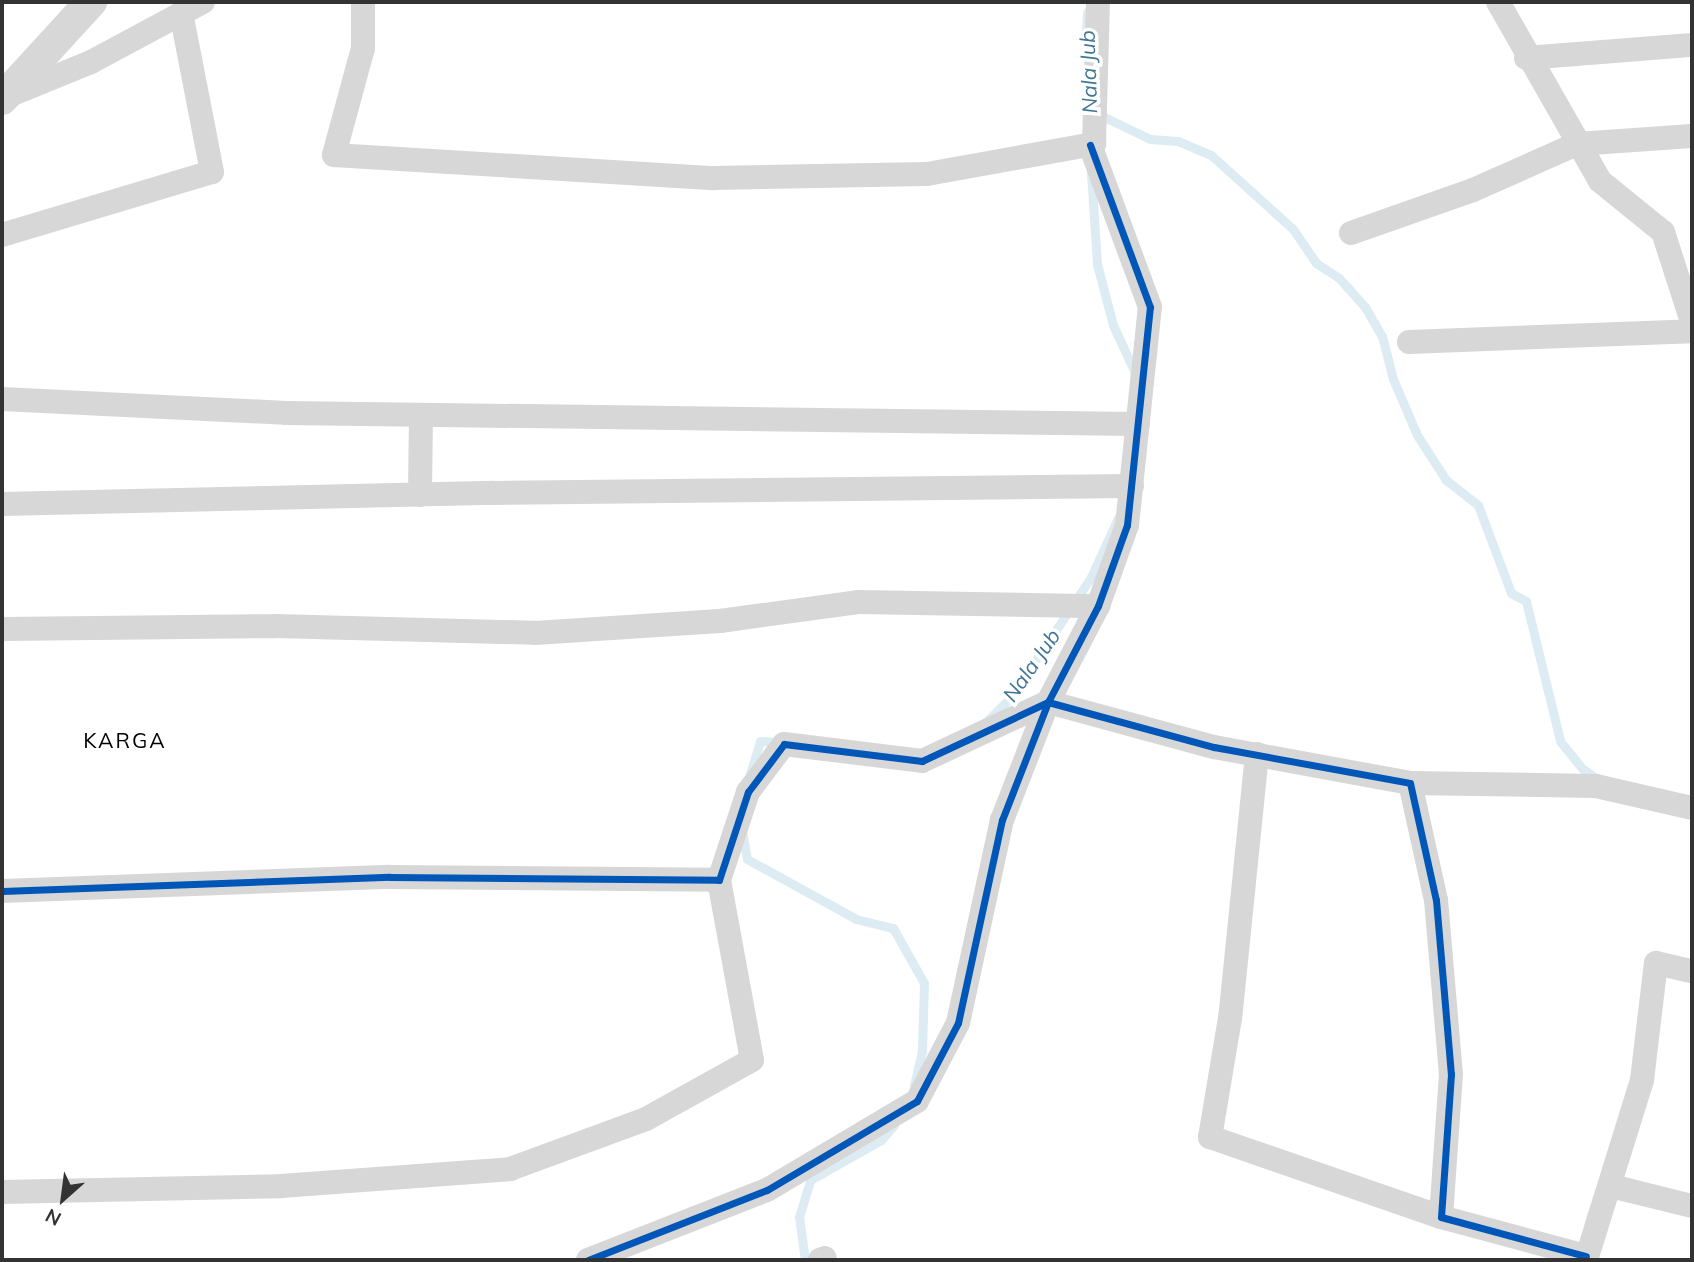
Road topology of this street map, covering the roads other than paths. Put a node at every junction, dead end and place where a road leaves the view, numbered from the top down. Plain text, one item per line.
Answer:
1 (90, 2) edge
2 (203, 2) edge
3 (363, 2) edge
4 (1098, 2) edge
5 (1498, 2) edge
6 (181, 13) junction
7 (1692, 45) edge
8 (1526, 58) junction
9 (2, 98) edge
10 (1692, 136) edge
11 (1577, 144) junction
12 (1090, 145) junction
13 (1351, 233) dead end
14 (2, 235) edge
15 (1692, 322) edge
16 (1692, 331) edge
17 (1409, 342) dead end
18 (2, 399) edge
19 (421, 416) junction
20 (1138, 424) junction
21 (1132, 486) junction
22 (420, 495) junction
23 (2, 504) edge
24 (1098, 606) junction
25 (2, 629) edge
26 (1048, 702) junction
27 (1257, 754) junction
28 (1410, 783) junction
29 (1692, 808) edge
30 (719, 880) junction
31 (2, 891) edge
32 (1692, 971) edge
33 (1611, 1186) junction
34 (2, 1192) edge
35 (1692, 1206) edge
36 (1441, 1217) junction
37 (1586, 1258) edge
38 (588, 1260) edge

1 - 9 street
2 - 6 street
3 - 12 street
4 - 12 street
5 - 8 street
6 - 9 street
6 - 14 street
7 - 8 street
8 - 11 street
10 - 11 street
11 - 13 street
11 - 15 street
12 - 20 street
16 - 17 street
18 - 19 street
19 - 20 street
19 - 22 street
20 - 21 street
21 - 22 street
21 - 24 street
22 - 23 street
24 - 25 street
24 - 26 street
26 - 27 street
26 - 30 street
26 - 38 street
27 - 28 street
27 - 36 street
28 - 29 street
28 - 36 street
30 - 31 street
30 - 34 street
32 - 33 street
33 - 35 street
33 - 37 street
36 - 37 street

